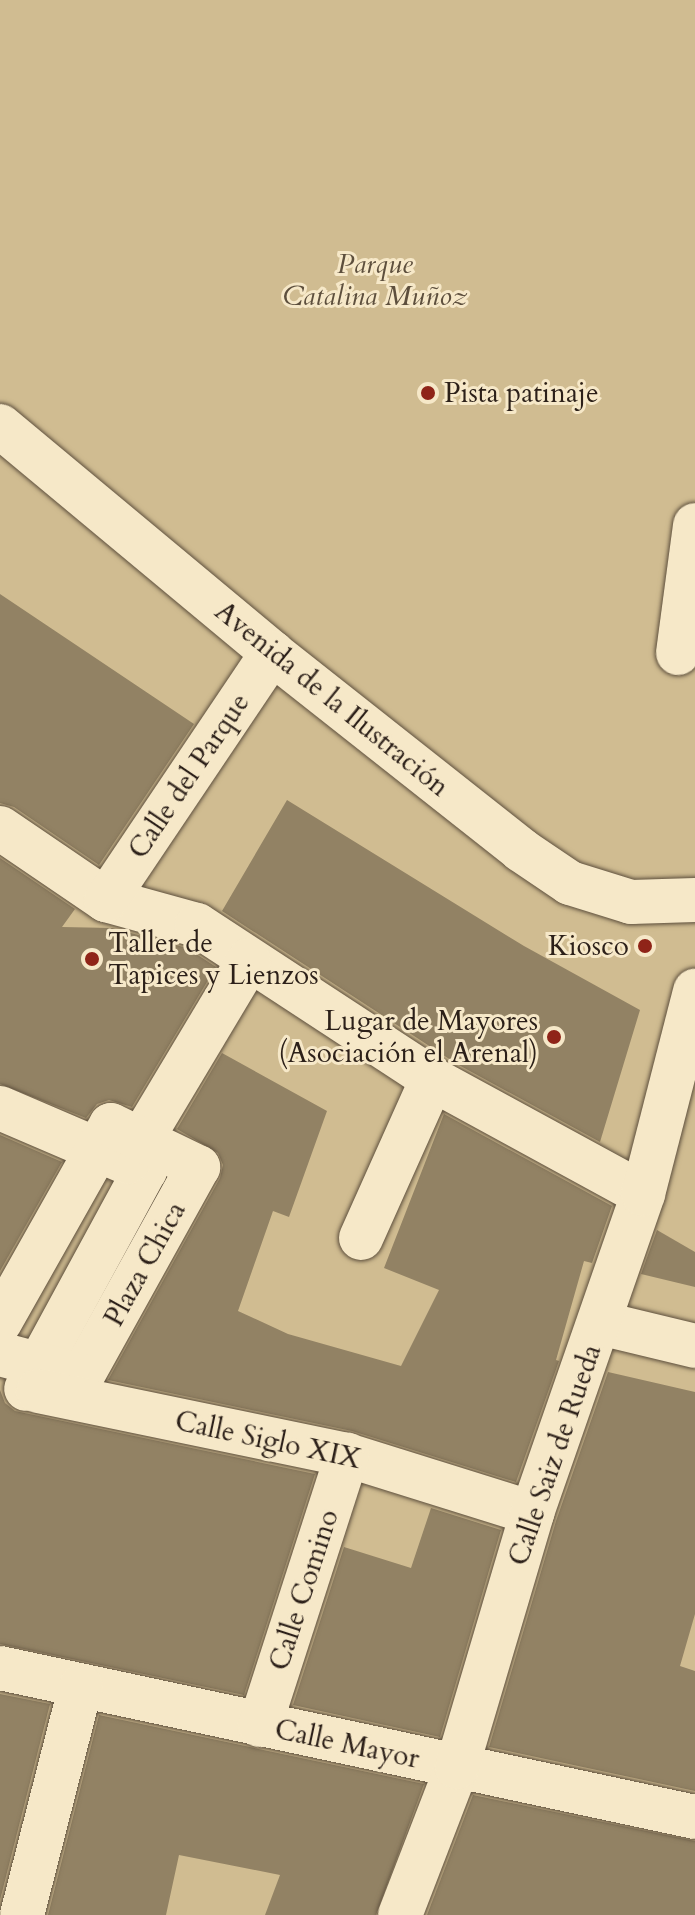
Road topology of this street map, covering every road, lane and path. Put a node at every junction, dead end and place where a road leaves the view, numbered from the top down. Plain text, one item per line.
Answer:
1 (0, 426) edge
2 (695, 525) edge
3 (272, 653) junction
4 (678, 653) dead end
5 (0, 828) edge
6 (106, 900) junction
7 (695, 900) edge
8 (249, 960) junction
9 (695, 991) edge
10 (432, 1079) junction
11 (0, 1108) edge
12 (122, 1150) junction
13 (643, 1194) junction
14 (361, 1238) dead end
15 (0, 1322) edge
16 (600, 1323) junction
17 (0, 1330) edge
18 (695, 1346) edge
19 (16, 1373) edge
20 (347, 1455) junction
21 (532, 1513) junction
22 (0, 1668) edge
23 (81, 1686) junction
24 (260, 1725) junction
25 (457, 1767) junction
26 (695, 1817) edge
27 (22, 1915) edge
28 (400, 1915) edge

1 - 3 street, Avenida de la Ilustración
2 - 4 street
3 - 6 street, Calle del Parque
3 - 7 street, Avenida de la Ilustración
5 - 6 street
6 - 8 street
8 - 10 street
8 - 12 street
9 - 13 street, Calle Saiz de Rueda
10 - 13 street
10 - 14 street
11 - 12 street
12 - 15 street
12 - 17 street
12 - 19 street, Plaza Chica
13 - 16 street, Calle Saiz de Rueda
16 - 18 street
16 - 21 street, Calle Saiz de Rueda
19 - 20 street, Calle Siglo XIX
20 - 21 street, Calle Siglo XIX
20 - 24 street, Calle Comino
21 - 25 street, Calle Saiz de Rueda
22 - 23 street, Calle Mayor
23 - 24 street, Calle Mayor
23 - 27 street
24 - 25 street, Calle Mayor
25 - 26 street, Calle Mayor
25 - 28 street, Calle Saiz de Rueda

